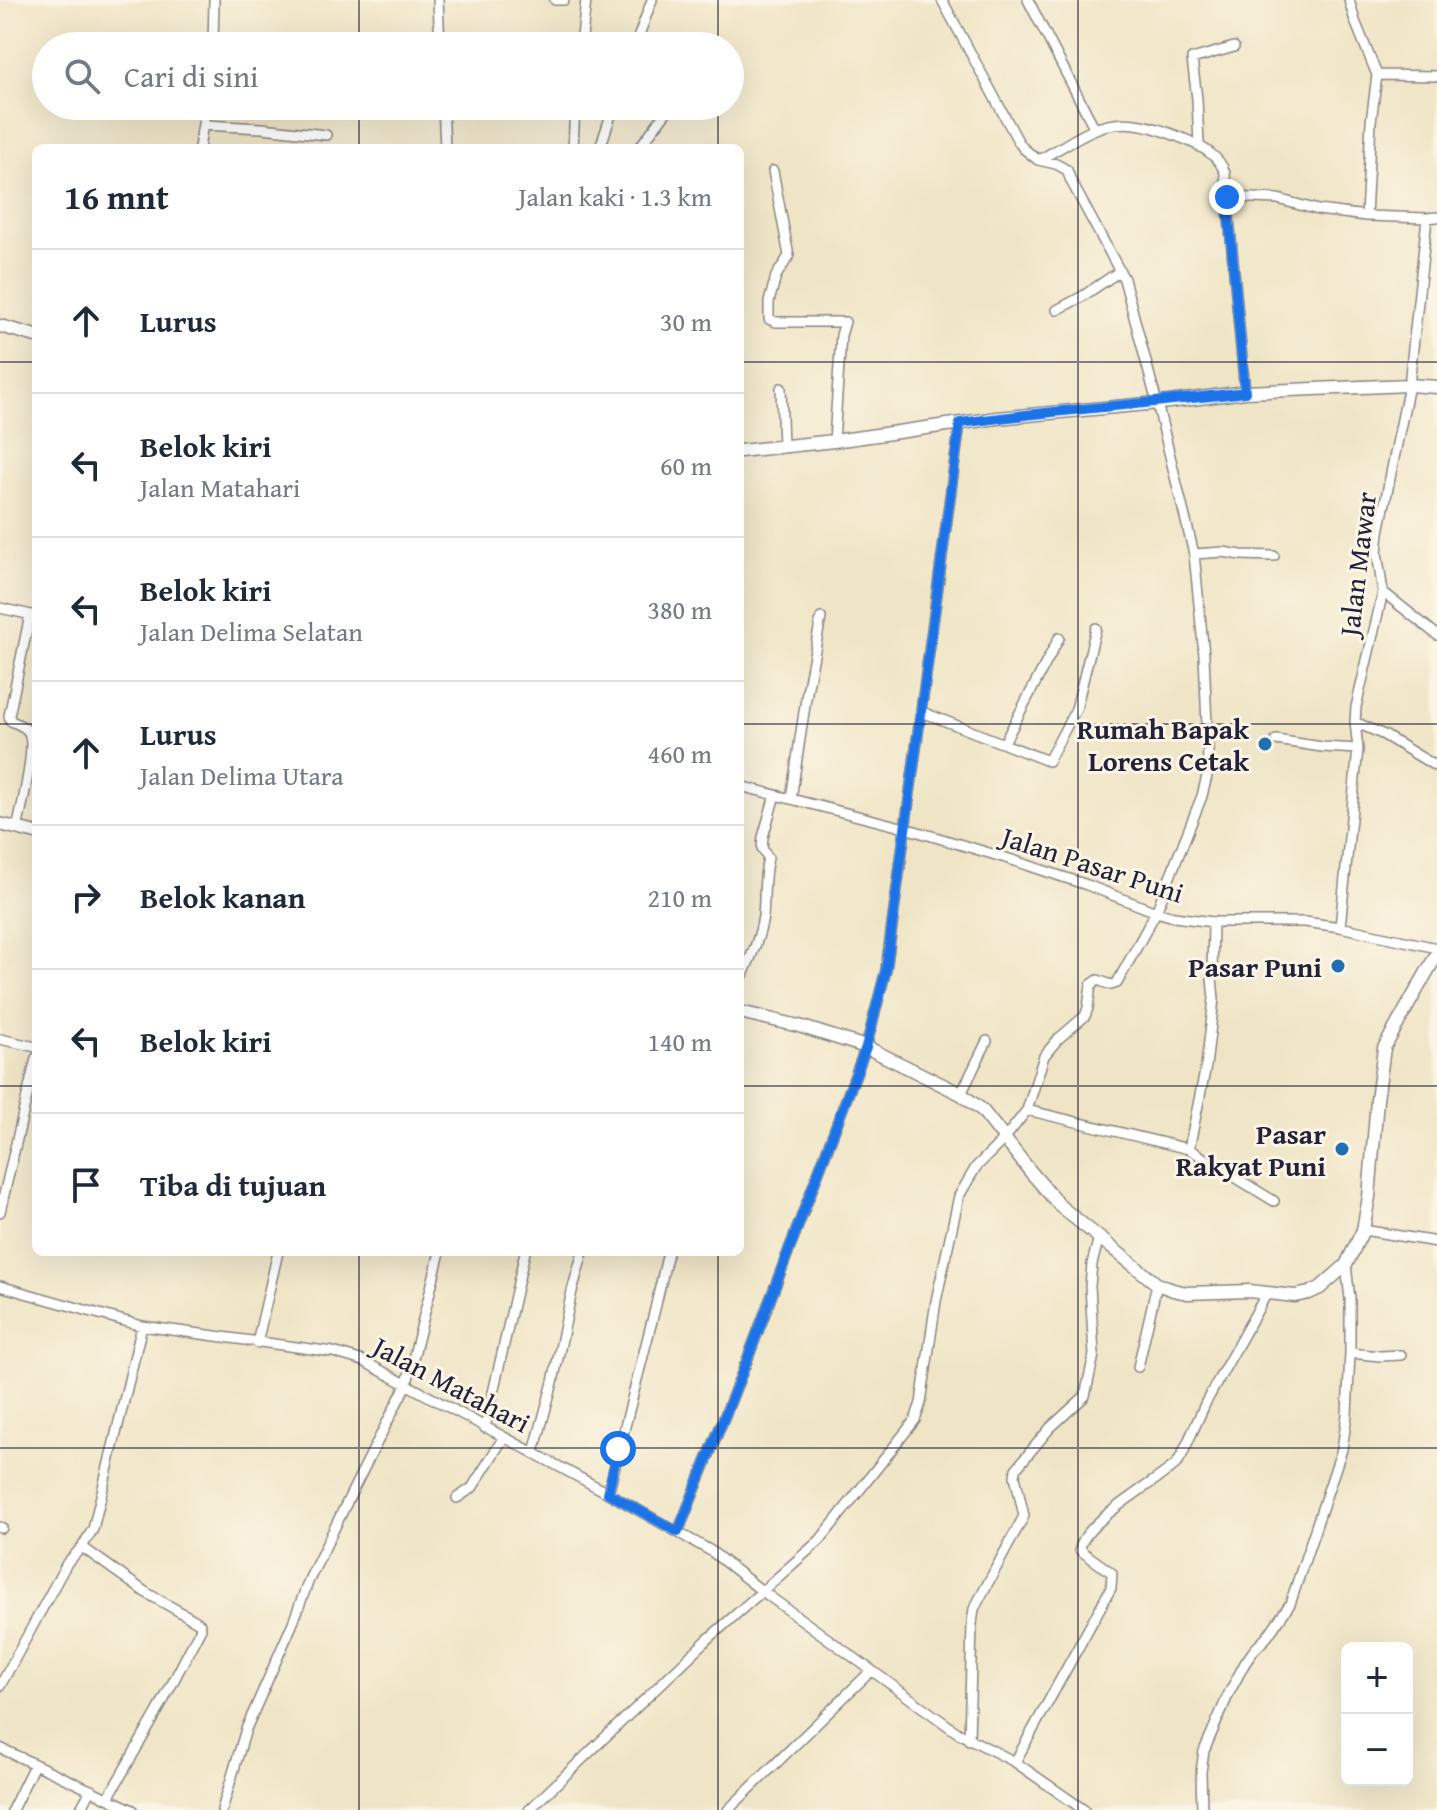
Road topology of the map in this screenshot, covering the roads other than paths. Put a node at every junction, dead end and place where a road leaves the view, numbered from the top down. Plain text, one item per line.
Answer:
1 (214, 0) edge
2 (438, 0) edge
3 (555, 0) edge
4 (564, 0) edge
5 (586, 0) edge
6 (652, 0) edge
7 (942, 0) edge
8 (1028, 0) edge
9 (1349, 0) edge
10 (213, 32) edge
11 (439, 32) edge
12 (583, 32) edge
13 (640, 32) edge
14 (1234, 47) dead end
15 (1377, 75) junction
16 (1437, 76) edge
17 (204, 120) edge
18 (444, 120) edge
19 (574, 120) edge
20 (609, 120) edge
21 (660, 120) edge
22 (203, 125) junction
23 (1095, 129) junction
24 (326, 135) dead end
25 (200, 144) edge
26 (445, 144) edge
27 (573, 144) edge
28 (601, 144) edge
29 (642, 144) edge
30 (1199, 145) junction
31 (1038, 160) junction
32 (773, 171) dead end
33 (1227, 197) junction
34 (1366, 216) junction
35 (1432, 217) edge
36 (1120, 271) junction
37 (1057, 310) dead end
38 (0, 326) edge
39 (32, 335) edge
40 (1409, 385) junction
41 (1437, 387) edge
42 (781, 388) dead end
43 (1245, 392) junction
44 (1157, 403) junction
45 (960, 423) junction
46 (834, 441) junction
47 (783, 447) junction
48 (744, 451) edge
49 (1194, 554) junction
50 (1274, 556) dead end
51 (1383, 592) junction
52 (0, 608) edge
53 (32, 615) edge
54 (821, 618) dead end
55 (32, 619) edge
56 (1096, 628) dead end
57 (1437, 635) edge
58 (1059, 638) dead end
59 (922, 712) junction
60 (1355, 722) junction
61 (1276, 740) dead end
62 (1004, 743) junction
63 (1358, 749) junction
64 (1437, 767) edge
65 (744, 787) edge
66 (775, 795) junction
67 (791, 799) junction
68 (0, 824) edge
69 (905, 828) junction
70 (17, 829) junction
71 (32, 832) edge
72 (1156, 912) junction
73 (1213, 922) junction
74 (1340, 927) junction
75 (1437, 951) edge
76 (744, 972) edge
77 (744, 1013) edge
78 (0, 1039) edge
79 (987, 1041) dead end
80 (32, 1046) edge
81 (866, 1047) junction
82 (32, 1075) edge
83 (961, 1094) junction
84 (1027, 1110) junction
85 (1005, 1138) junction
86 (1189, 1149) junction
87 (1274, 1201) dead end
88 (0, 1212) edge
89 (1363, 1230) junction
90 (1099, 1237) junction
91 (1437, 1242) edge
92 (277, 1256) edge
93 (439, 1256) edge
94 (524, 1256) edge
95 (582, 1256) edge
96 (667, 1256) edge
97 (1346, 1265) junction
98 (1157, 1284) junction
99 (0, 1286) edge
100 (1267, 1293) junction
101 (142, 1326) junction
102 (257, 1343) junction
103 (1350, 1353) junction
104 (1401, 1355) dead end
105 (1138, 1367) dead end
106 (407, 1383) junction
107 (485, 1428) junction
108 (504, 1437) junction
109 (534, 1452) junction
110 (608, 1493) junction
111 (457, 1498) dead end
112 (678, 1532) junction
113 (82, 1547) junction
114 (762, 1591) junction
115 (871, 1671) junction
116 (0, 1686) edge
117 (969, 1740) junction
118 (0, 1748) edge
119 (1015, 1762) junction
120 (34, 1765) junction
121 (91, 1790) junction
122 (108, 1798) junction
123 (12, 1810) edge
124 (80, 1810) edge
125 (133, 1810) edge
126 (222, 1810) edge
127 (529, 1810) edge
128 (728, 1810) edge
129 (1084, 1810) edge
130 (1202, 1810) edge

1 - 10 street
2 - 11 street
3 - 4 street
5 - 12 street
6 - 13 street
7 - 31 street
8 - 23 street
9 - 15 street
14 - 30 street
15 - 16 street
15 - 34 street
17 - 22 street
18 - 26 street
19 - 27 street
20 - 28 street
21 - 29 street
22 - 24 street
22 - 25 street
23 - 30 street
23 - 31 street
30 - 33 street
31 - 36 street
32 - 46 street
33 - 34 street
33 - 43 street
34 - 35 street
35 - 40 street, Jalan Mawar
36 - 37 street
36 - 44 street
38 - 39 street
40 - 41 street
40 - 43 street
40 - 51 street, Jalan Mawar
42 - 47 street
43 - 44 street
44 - 45 street
44 - 49 street
45 - 46 street
45 - 59 street
46 - 47 street
47 - 48 street
49 - 50 street
49 - 72 street
51 - 57 street
51 - 60 street, Jalan Mawar
52 - 53 street
54 - 67 street
55 - 70 street
56 - 62 street
58 - 62 street
59 - 62 street
59 - 69 street
60 - 63 street, Jalan Mawar
60 - 64 street
61 - 63 street
63 - 74 street, Jalan Mawar
65 - 66 street, Jalan Pasar Puni
66 - 67 street, Jalan Pasar Puni
66 - 76 street
67 - 69 street, Jalan Pasar Puni
68 - 70 street
69 - 72 street, Jalan Pasar Puni
69 - 81 street
70 - 71 street
72 - 73 street, Jalan Pasar Puni
72 - 84 street
73 - 74 street, Jalan Pasar Puni
73 - 86 street
74 - 75 street, Jalan Pasar Puni
75 - 89 street
77 - 81 street
78 - 80 street
79 - 83 street
81 - 83 street
81 - 112 street
82 - 88 street
83 - 85 street
84 - 85 street
84 - 86 street
85 - 90 street
85 - 114 street
86 - 87 street
89 - 91 street
89 - 97 street
90 - 98 street
90 - 117 street
92 - 102 street
93 - 106 street
94 - 107 street
95 - 109 street
96 - 110 street
97 - 100 street
97 - 103 street
98 - 100 street
98 - 105 street
99 - 101 street, Jalan Matahari
100 - 119 street
101 - 102 street, Jalan Matahari
101 - 113 street
102 - 106 street, Jalan Matahari
103 - 104 street
103 - 130 street
106 - 107 street, Jalan Matahari
106 - 126 street
107 - 108 street, Jalan Matahari
108 - 109 street, Jalan Matahari
108 - 111 street
109 - 110 street, Jalan Matahari
110 - 112 street, Jalan Matahari
112 - 114 street, Jalan Matahari
113 - 116 street
113 - 122 street
114 - 115 street, Jalan Matahari
114 - 127 street
115 - 117 street, Jalan Matahari
115 - 128 street
117 - 119 street, Jalan Matahari
118 - 120 street
119 - 129 street, Jalan Matahari
120 - 121 street
120 - 123 street
121 - 122 street
121 - 124 street
122 - 125 street

